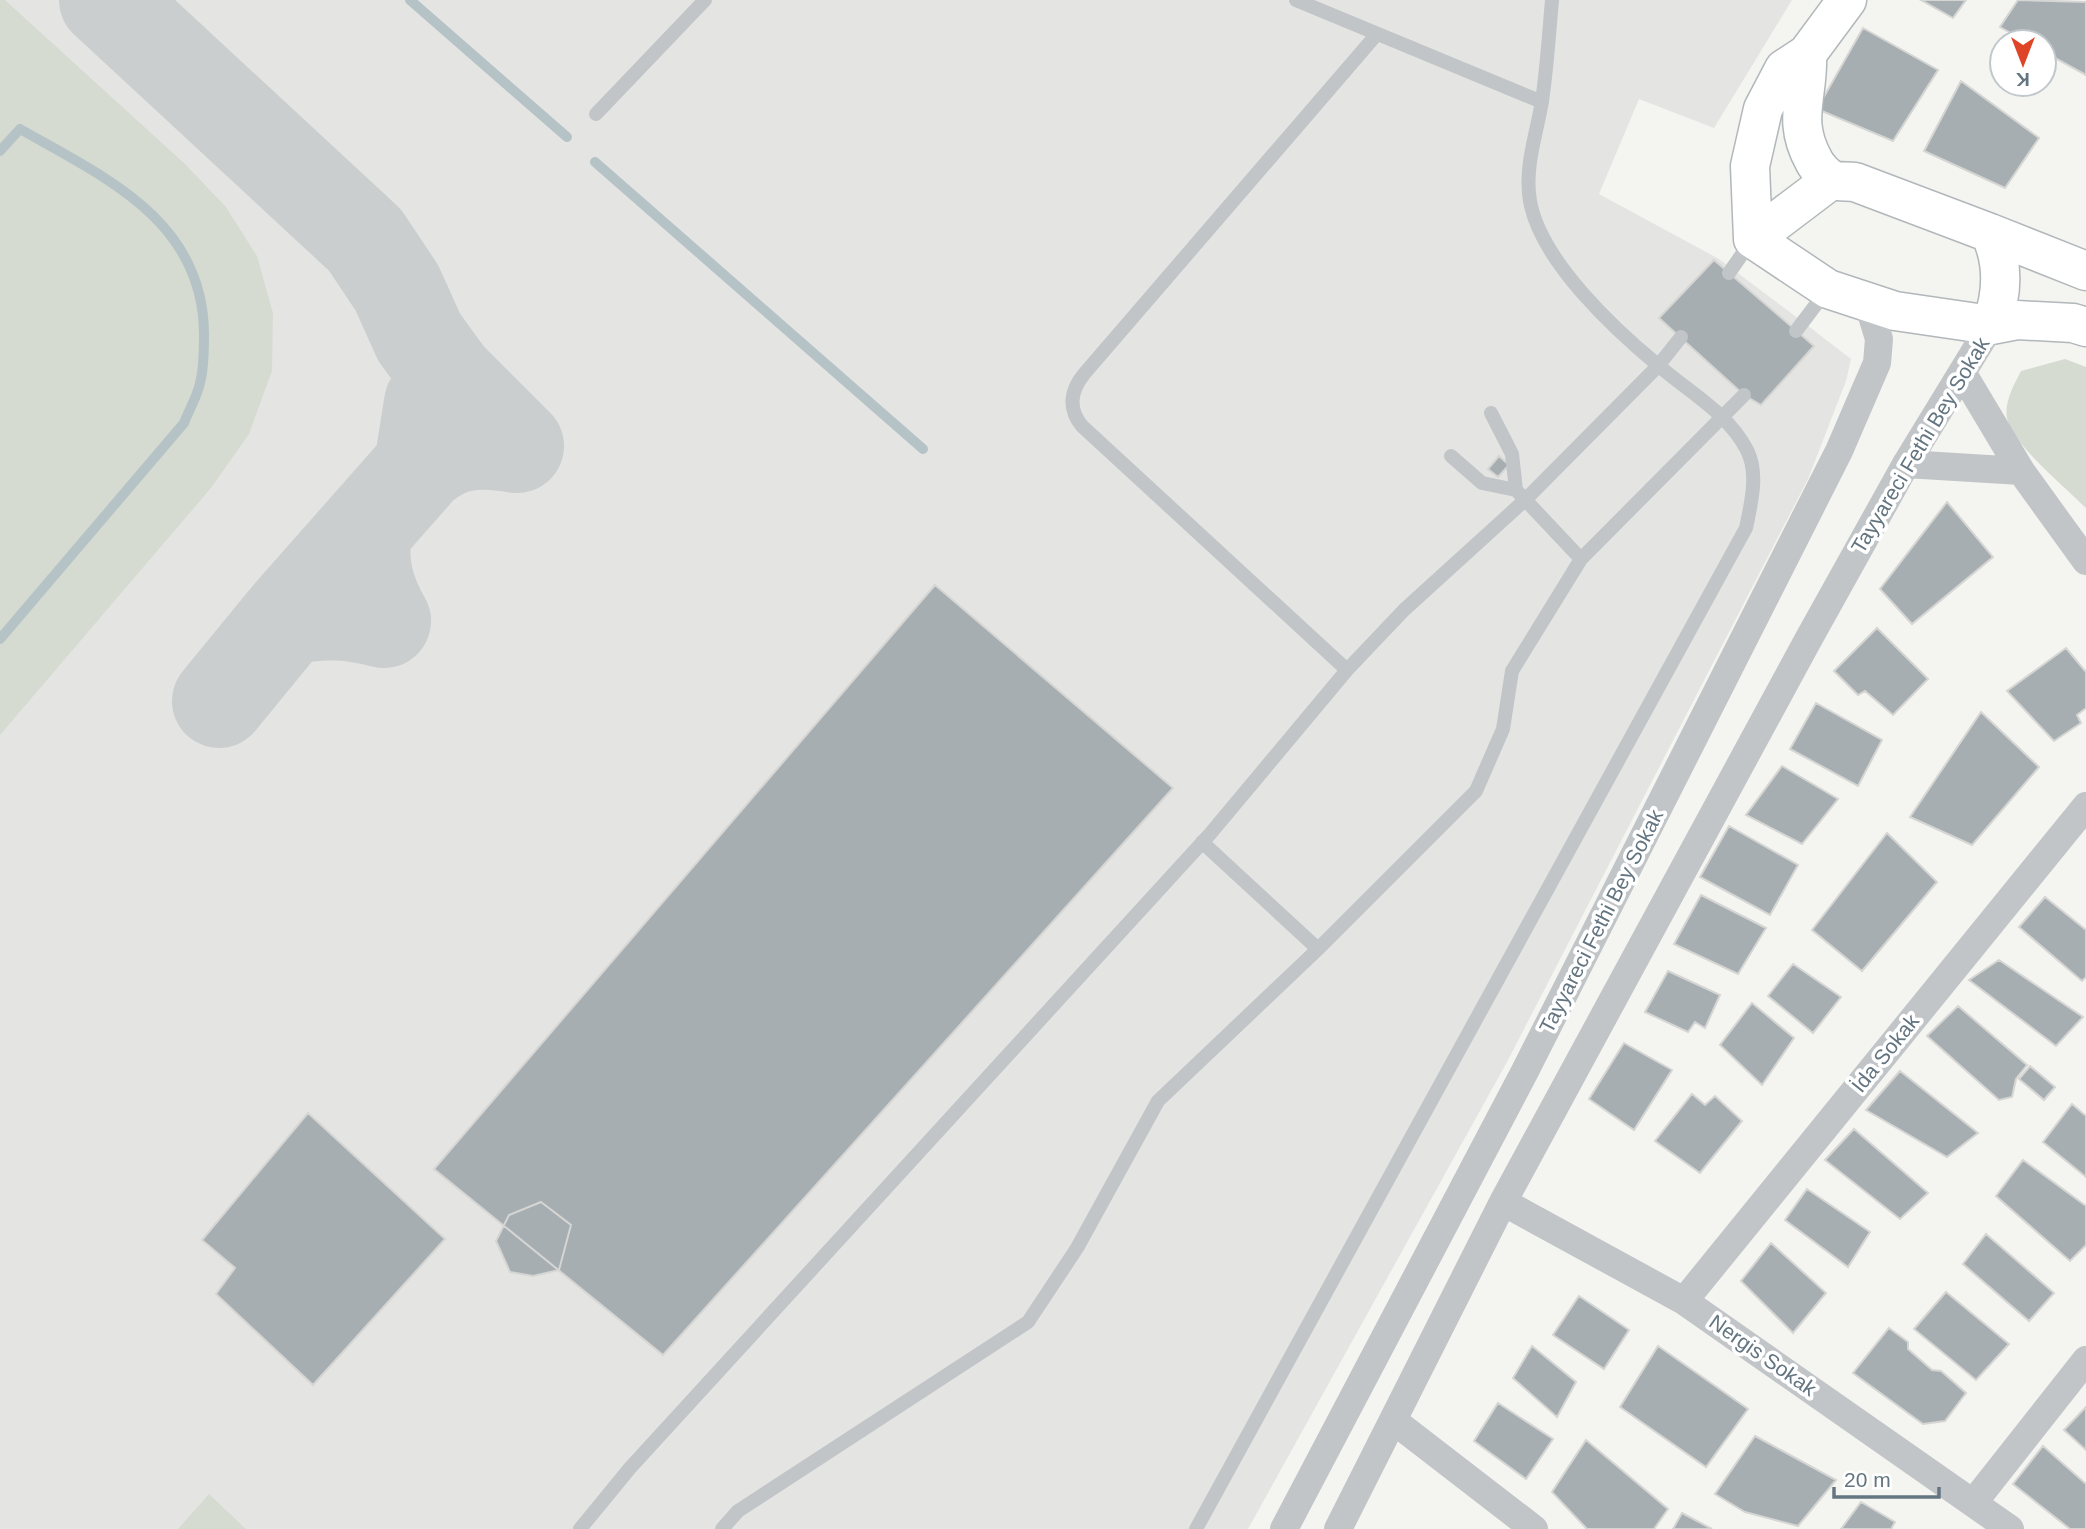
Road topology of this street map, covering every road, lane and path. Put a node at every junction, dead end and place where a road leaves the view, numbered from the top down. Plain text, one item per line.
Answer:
1 (705, 0) edge
2 (1296, 0) edge
3 (1552, 0) edge
4 (1847, 0) edge
5 (1377, 34) junction
6 (1807, 54) junction
7 (1542, 102) junction
8 (596, 114) dead end
9 (1831, 180) junction
10 (1990, 233) junction
11 (1753, 239) junction
12 (2086, 271) edge
13 (1729, 273) dead end
14 (1828, 289) junction
15 (1868, 303) junction
16 (1991, 326) junction
17 (2086, 327) edge
18 (1796, 331) dead end
19 (1681, 337) dead end
20 (1658, 366) junction
21 (1963, 373) junction
22 (1744, 395) dead end
23 (1491, 413) dead end
24 (1723, 418) junction
25 (1451, 456) dead end
26 (1906, 464) junction
27 (2021, 471) junction
28 (1520, 495) junction
29 (1581, 559) junction
30 (2086, 561) edge
31 (1347, 670) junction
32 (2086, 806) edge
33 (1202, 842) junction
34 (1318, 949) junction
35 (1503, 1202) junction
36 (1684, 1301) junction
37 (2086, 1360) edge
38 (1394, 1422) junction
39 (1973, 1502) junction
40 (580, 1529) edge
41 (722, 1529) edge
42 (1196, 1529) edge
43 (1284, 1529) edge
44 (1338, 1529) edge
45 (1534, 1529) edge
46 (2010, 1529) edge

1 - 8 lane
2 - 5 lane
3 - 7 lane
4 - 6 main road
5 - 7 lane
5 - 31 lane
6 - 9 main road
6 - 11 main road
7 - 20 lane
9 - 10 main road
9 - 11 main road
10 - 12 main road
10 - 16 main road
11 - 13 lane
11 - 14 main road
14 - 15 main road
14 - 18 lane
15 - 16 main road
15 - 43 street, Tayyareci Fethi Bey Sokak
16 - 17 main road
16 - 21 street, Tayyareci Fethi Bey Sokak
19 - 20 lane
20 - 24 lane
20 - 28 lane
21 - 26 street, Tayyareci Fethi Bey Sokak
21 - 27 street
22 - 24 lane
23 - 28 lane
24 - 29 lane
24 - 42 lane
25 - 28 lane
26 - 27 street
26 - 35 street, Tayyareci Fethi Bey Sokak
27 - 30 street
28 - 29 lane
28 - 31 lane
29 - 34 lane
31 - 33 lane
32 - 36 street, İda Sokak
33 - 34 lane
33 - 40 lane
34 - 41 lane
35 - 36 street, Nergis Sokak
35 - 38 street, Tayyareci Fethi Bey Sokak
36 - 39 street, Nergis Sokak
37 - 39 street
38 - 44 street, Tayyareci Fethi Bey Sokak
38 - 45 street
39 - 46 street, Nergis Sokak

